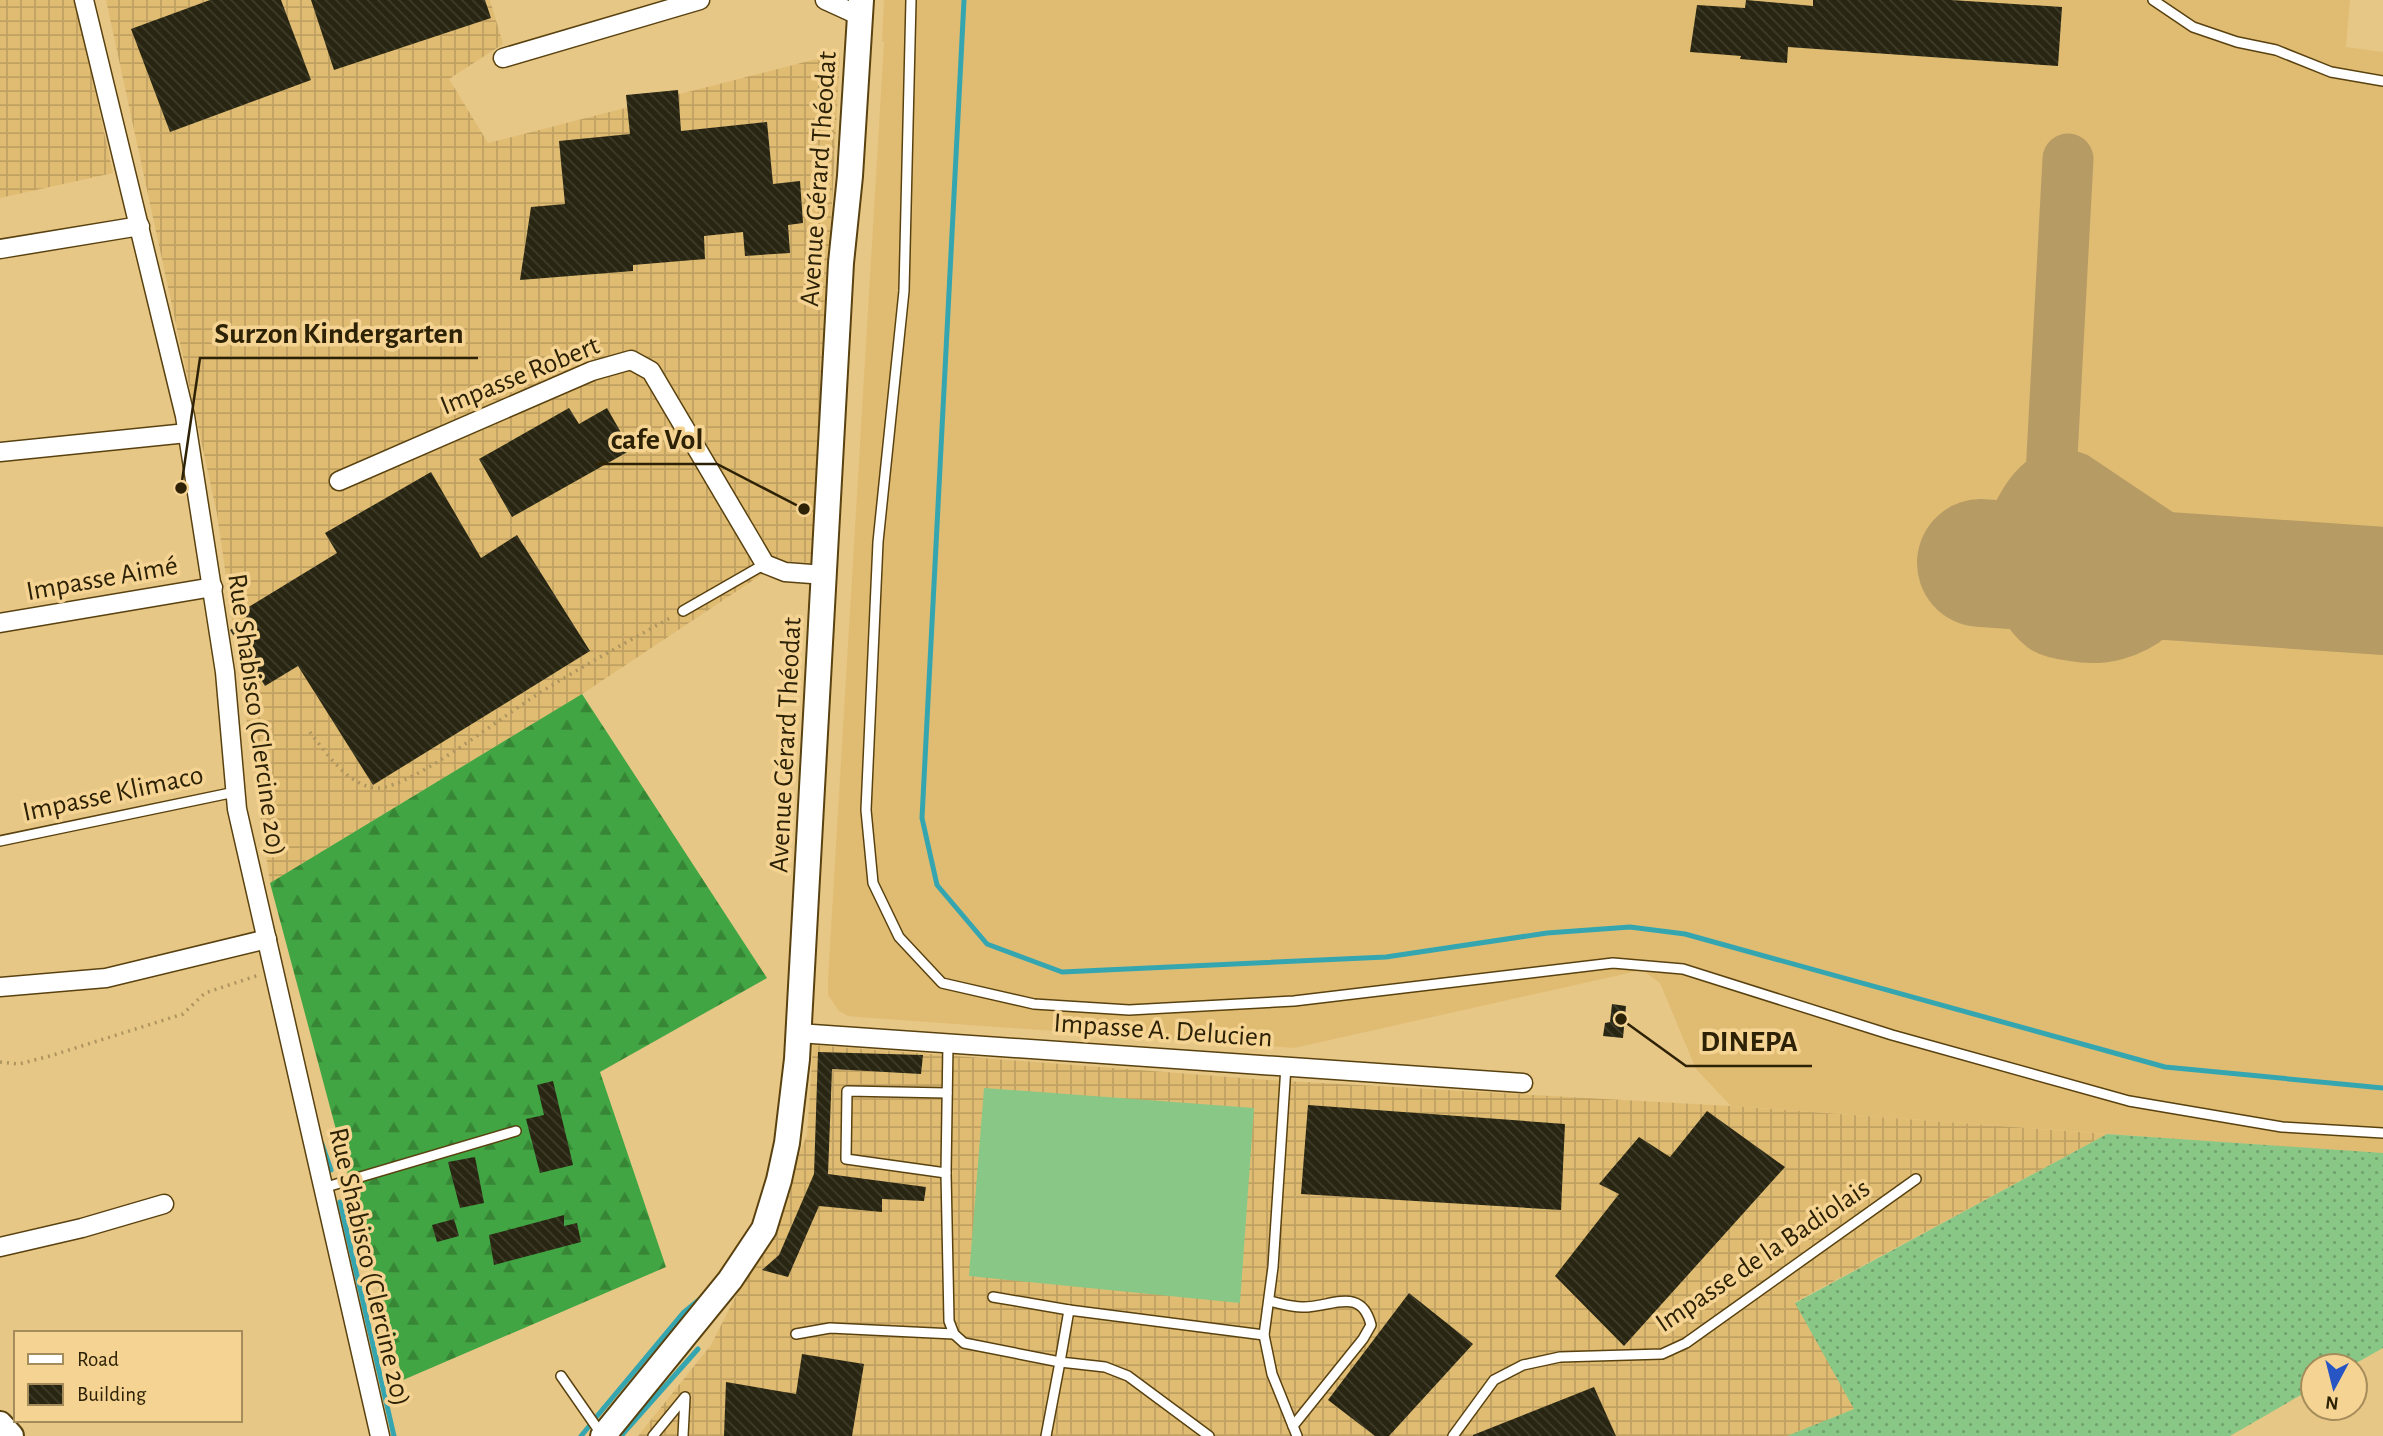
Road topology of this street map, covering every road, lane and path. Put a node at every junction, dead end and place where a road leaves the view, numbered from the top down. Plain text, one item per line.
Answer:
1 (84, 0) edge
2 (700, 0) edge
3 (825, 0) edge
4 (911, 0) edge
5 (2152, 0) edge
6 (861, 8) edge
7 (503, 58) dead end
8 (2383, 80) edge
9 (140, 226) junction
10 (0, 249) edge
11 (187, 433) junction
12 (0, 452) edge
13 (339, 481) dead end
14 (765, 564) junction
15 (825, 575) junction
16 (213, 587) junction
17 (683, 611) joint
18 (0, 623) edge
19 (310, 732) dead end
20 (235, 792) junction
21 (0, 841) edge
22 (267, 939) junction
23 (274, 970) junction
24 (0, 987) edge
25 (798, 1033) junction
26 (948, 1043) junction
27 (0, 1062) edge
28 (1286, 1066) junction
29 (1523, 1083) dead end
30 (947, 1093) junction
31 (516, 1131) dead end
32 (2383, 1133) edge
33 (946, 1173) junction
34 (1916, 1179) dead end
35 (323, 1188) junction
36 (164, 1204) dead end
37 (0, 1247) edge
38 (993, 1297) dead end
39 (1269, 1301) junction
40 (1069, 1310) junction
41 (796, 1334) dead end
42 (954, 1334) junction
43 (1264, 1335) junction
44 (1059, 1362) junction
45 (561, 1376) dead end
46 (0, 1424) edge
47 (1293, 1426) junction
48 (11, 1436) edge
49 (380, 1436) edge
50 (603, 1436) edge
51 (653, 1436) edge
52 (683, 1436) edge
53 (1045, 1436) edge
54 (1209, 1436) edge
55 (1297, 1436) edge
56 (1453, 1436) edge

1 - 9 street, Rue Shabisco (Clercine 20)
2 - 7 street
3 - 6 street
4 - 32 lane
5 - 8 lane
6 - 15 street, Avenue Gérard Théodat
9 - 10 street
9 - 11 street, Rue Shabisco (Clercine 20)
11 - 12 street
11 - 16 street, Rue Shabisco (Clercine 20)
13 - 14 street, Impasse Robert
14 - 15 street
14 - 17 lane
15 - 25 street, Avenue Gérard Théodat
16 - 18 street, Impasse Aimé
16 - 20 street, Rue Shabisco (Clercine 20)
17 - 19 path
20 - 21 lane, Impasse Klimaco
20 - 22 street, Rue Shabisco (Clercine 20)
22 - 23 street, Rue Shabisco (Clercine 20)
22 - 24 street
23 - 27 path
23 - 35 street, Rue Shabisco (Clercine 20)
25 - 26 street, Impasse A. Delucien
25 - 50 street, Avenue Gérard Théodat
26 - 28 street, Impasse A. Delucien
26 - 30 lane
28 - 29 street, Impasse A. Delucien
28 - 39 lane
30 - 33 lane
30 - 33 lane
31 - 35 lane
33 - 42 lane
34 - 56 lane, Impasse de la Badiolais
35 - 49 street, Rue Shabisco (Clercine 20)
36 - 37 street
38 - 40 lane
39 - 43 lane
39 - 47 lane
40 - 43 lane
40 - 44 lane
41 - 42 lane
42 - 44 lane
43 - 47 lane
44 - 53 lane
44 - 54 lane
45 - 50 lane
46 - 48 street
47 - 55 lane
51 - 52 lane

